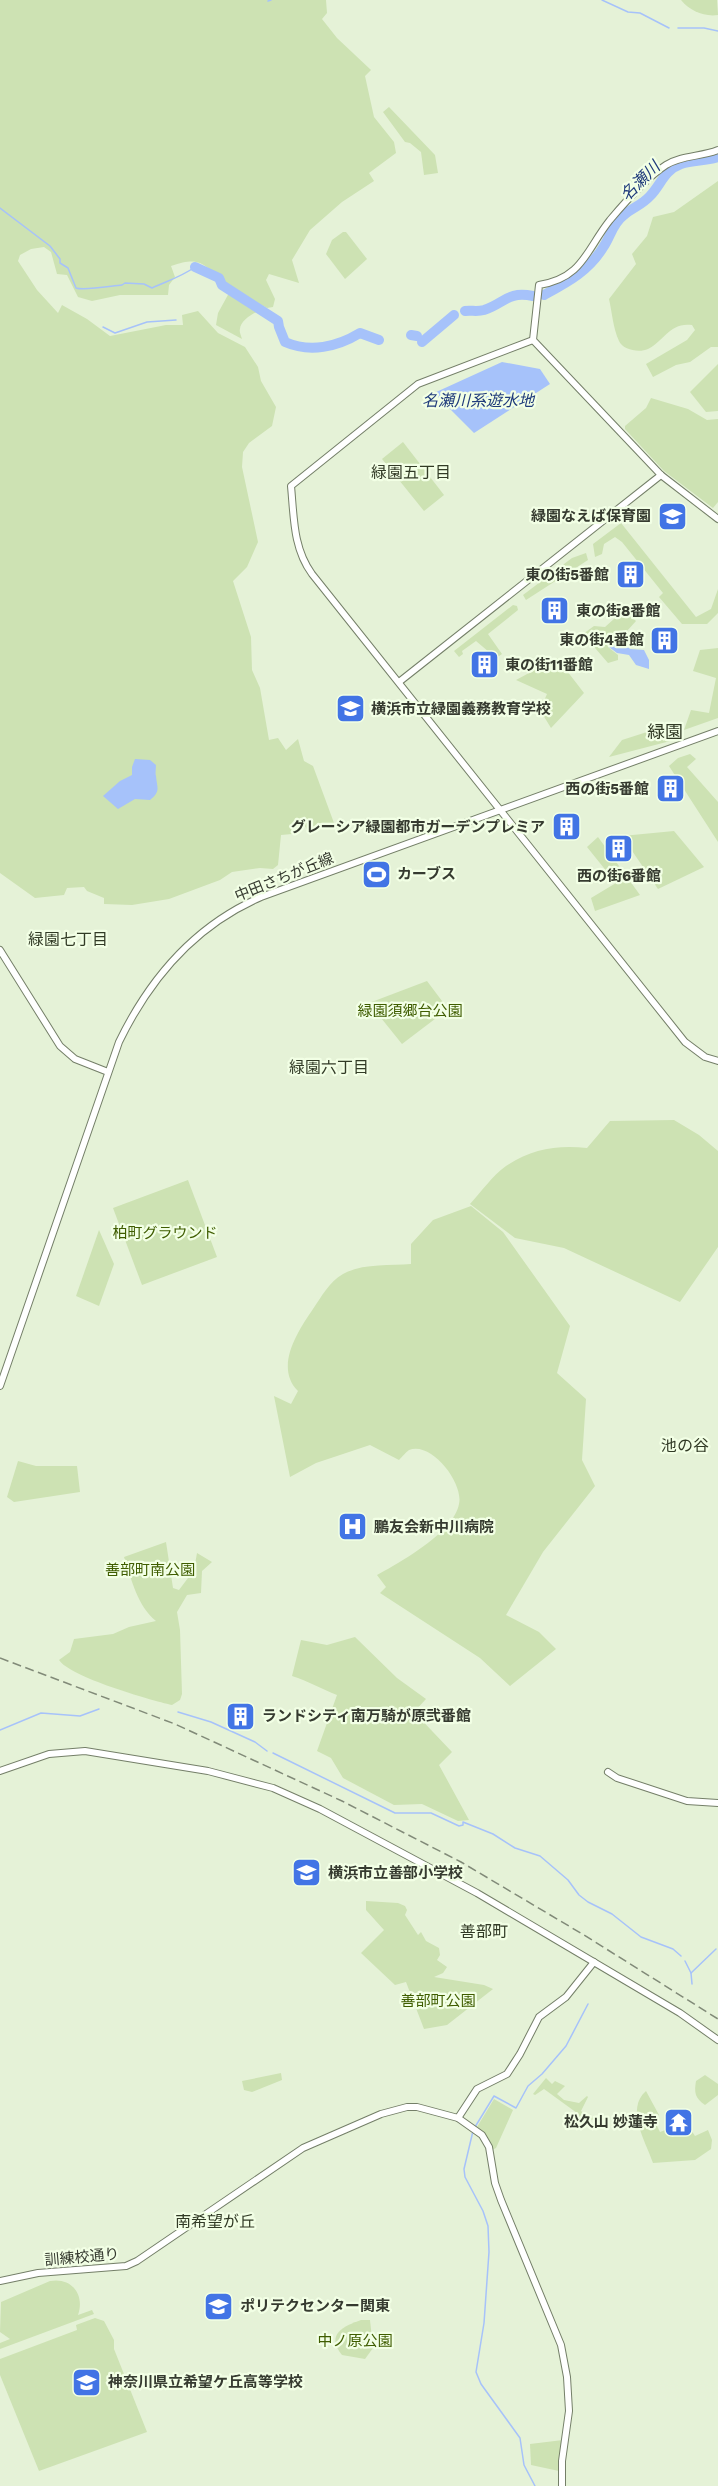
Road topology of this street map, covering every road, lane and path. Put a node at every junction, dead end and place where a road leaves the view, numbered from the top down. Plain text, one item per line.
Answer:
1 (718, 150) edge
2 (533, 340) junction
3 (661, 475) junction
4 (718, 519) edge
5 (399, 682) junction
6 (718, 731) edge
7 (501, 809) junction
8 (0, 950) edge
9 (718, 1061) edge
10 (108, 1072) junction
11 (0, 1386) edge
12 (0, 1771) edge
13 (608, 1772) dead end
14 (718, 1803) edge
15 (594, 1962) junction
16 (718, 2040) edge
17 (458, 2118) junction
18 (0, 2281) edge
19 (562, 2486) edge

1 - 2 street
2 - 3 street
2 - 5 street
3 - 4 street
3 - 5 street
5 - 7 street
6 - 7 street, 中田さちが丘線
7 - 9 street
7 - 10 street, 中田さちが丘線
8 - 10 street
10 - 11 street, 中田さちが丘線
12 - 15 street
13 - 14 street
15 - 16 street
15 - 17 street
17 - 18 street, 訓練校通り
17 - 19 street

